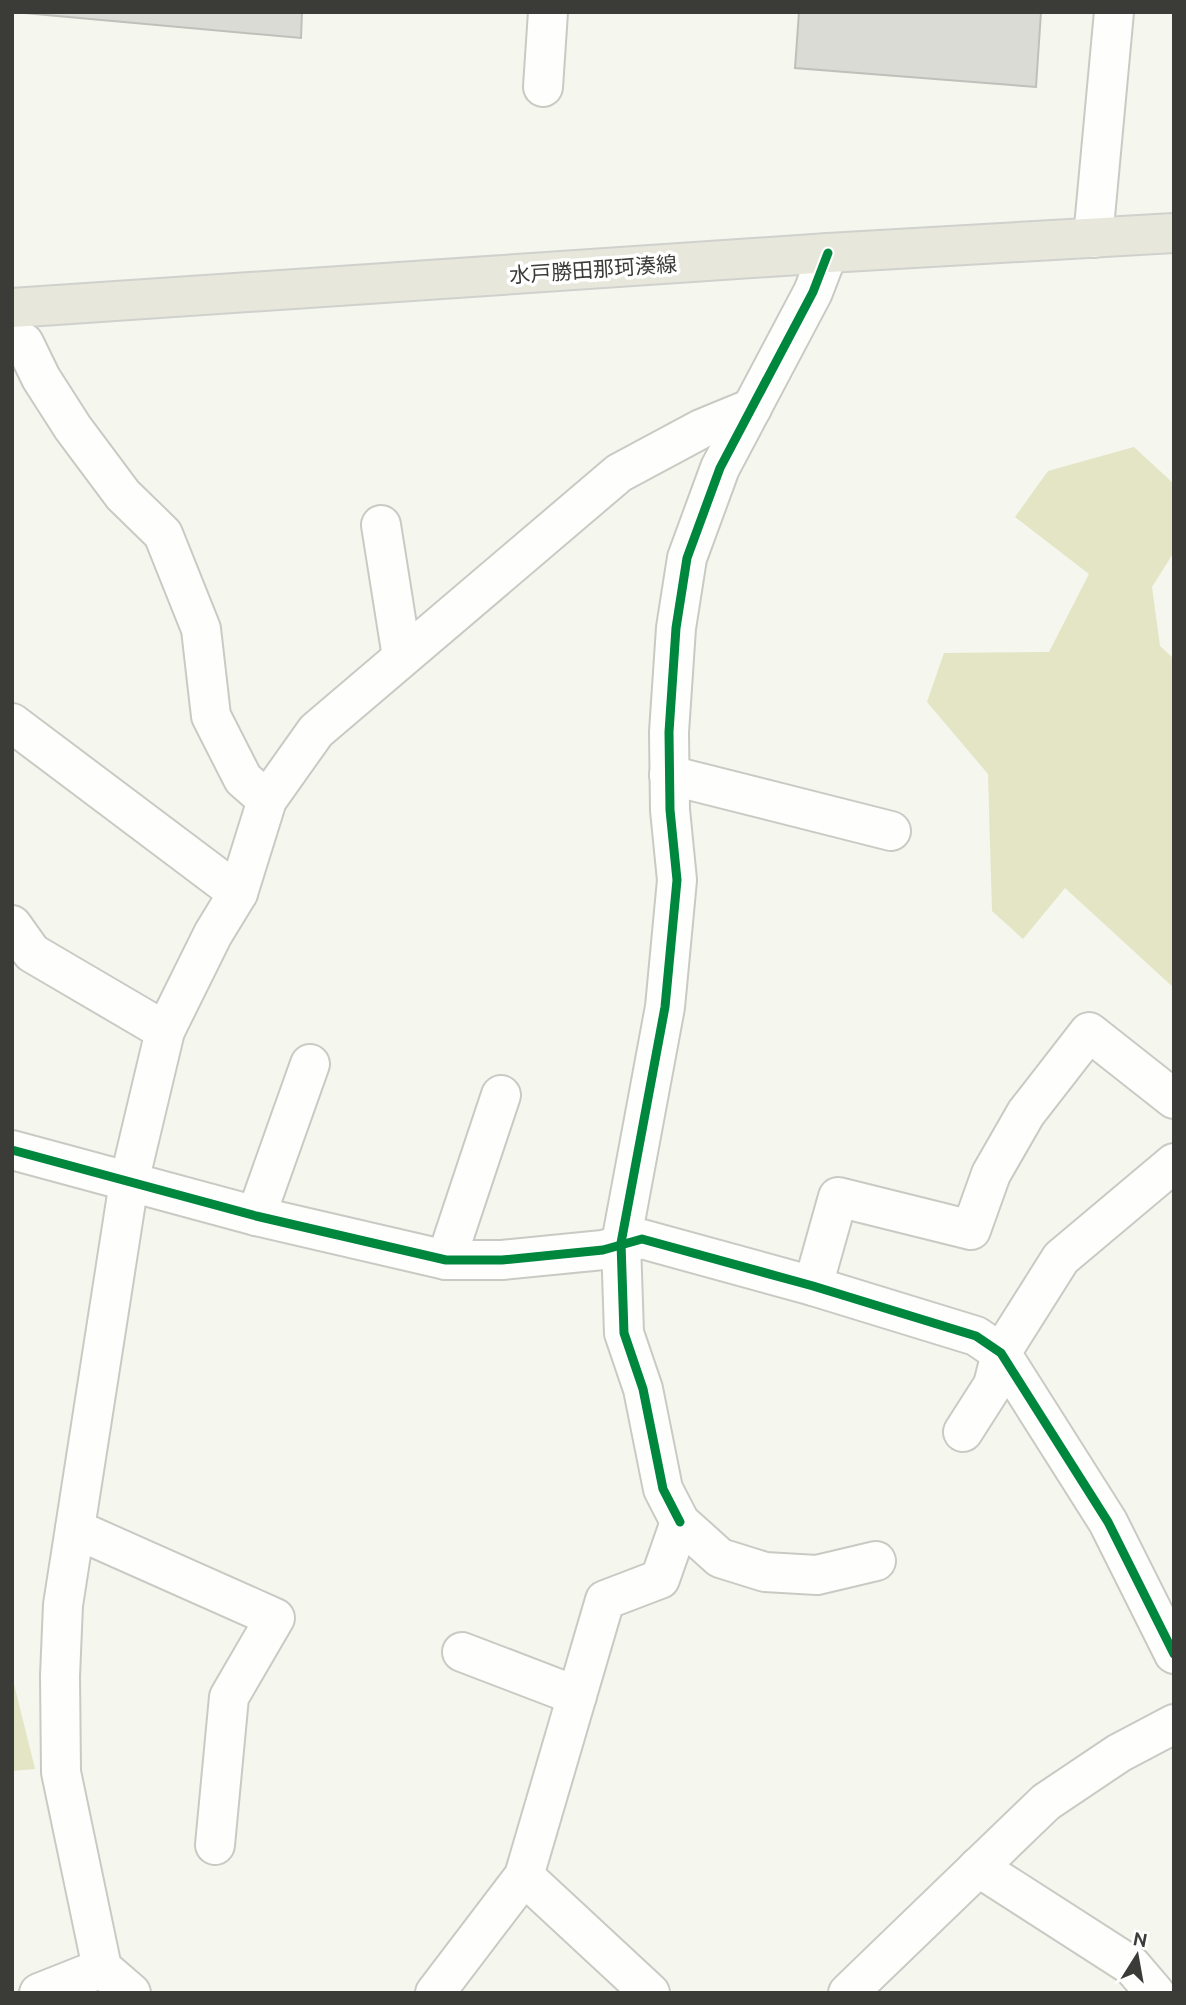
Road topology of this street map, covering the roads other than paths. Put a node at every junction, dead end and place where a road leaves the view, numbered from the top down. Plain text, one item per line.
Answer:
1 (548, 12) edge
2 (1114, 12) edge
3 (543, 87) dead end
4 (1174, 233) edge
5 (1093, 238) junction
6 (828, 253) junction
7 (22, 326) edge
8 (752, 408) junction
9 (381, 525) dead end
10 (402, 657) junction
11 (12, 723) edge
12 (669, 775) junction
13 (267, 800) junction
14 (891, 831) dead end
15 (238, 893) junction
16 (12, 925) edge
17 (164, 1031) junction
18 (310, 1064) dead end
19 (501, 1095) dead end
20 (1174, 1099) edge
21 (12, 1150) edge
22 (1174, 1163) edge
23 (129, 1182) junction
24 (256, 1216) junction
25 (621, 1243) junction
26 (446, 1260) junction
27 (813, 1286) junction
28 (1001, 1353) junction
29 (963, 1432) dead end
30 (680, 1522) junction
31 (75, 1529) junction
32 (876, 1561) dead end
33 (462, 1652) dead end
34 (1174, 1654) edge
35 (577, 1696) junction
36 (1174, 1724) edge
37 (215, 1845) dead end
38 (978, 1867) junction
39 (524, 1876) junction
40 (102, 1968) junction
41 (39, 1993) edge
42 (131, 1993) edge
43 (435, 1993) edge
44 (650, 1993) edge
45 (848, 1993) edge
46 (1155, 1993) edge

1 - 3 street
2 - 5 street
4 - 5 main road, 水戸勝田那珂湊線
5 - 6 main road, 水戸勝田那珂湊線
6 - 7 main road, 水戸勝田那珂湊線
6 - 8 street
7 - 13 street
8 - 10 street
8 - 12 street
9 - 10 street
10 - 13 street
11 - 15 street
12 - 14 street
12 - 25 street
13 - 15 street
15 - 17 street
16 - 17 street
17 - 23 street
18 - 24 street
19 - 26 street
20 - 27 street
21 - 23 street
22 - 28 street
23 - 24 street
23 - 31 street
24 - 26 street
25 - 26 street
25 - 27 street
25 - 30 street
27 - 28 street
28 - 29 street
28 - 34 street
30 - 32 street
30 - 35 street
31 - 37 street
31 - 40 street
33 - 35 street
35 - 39 street
36 - 38 street
38 - 45 street
38 - 46 street
39 - 43 street
39 - 44 street
40 - 41 street
40 - 42 street

